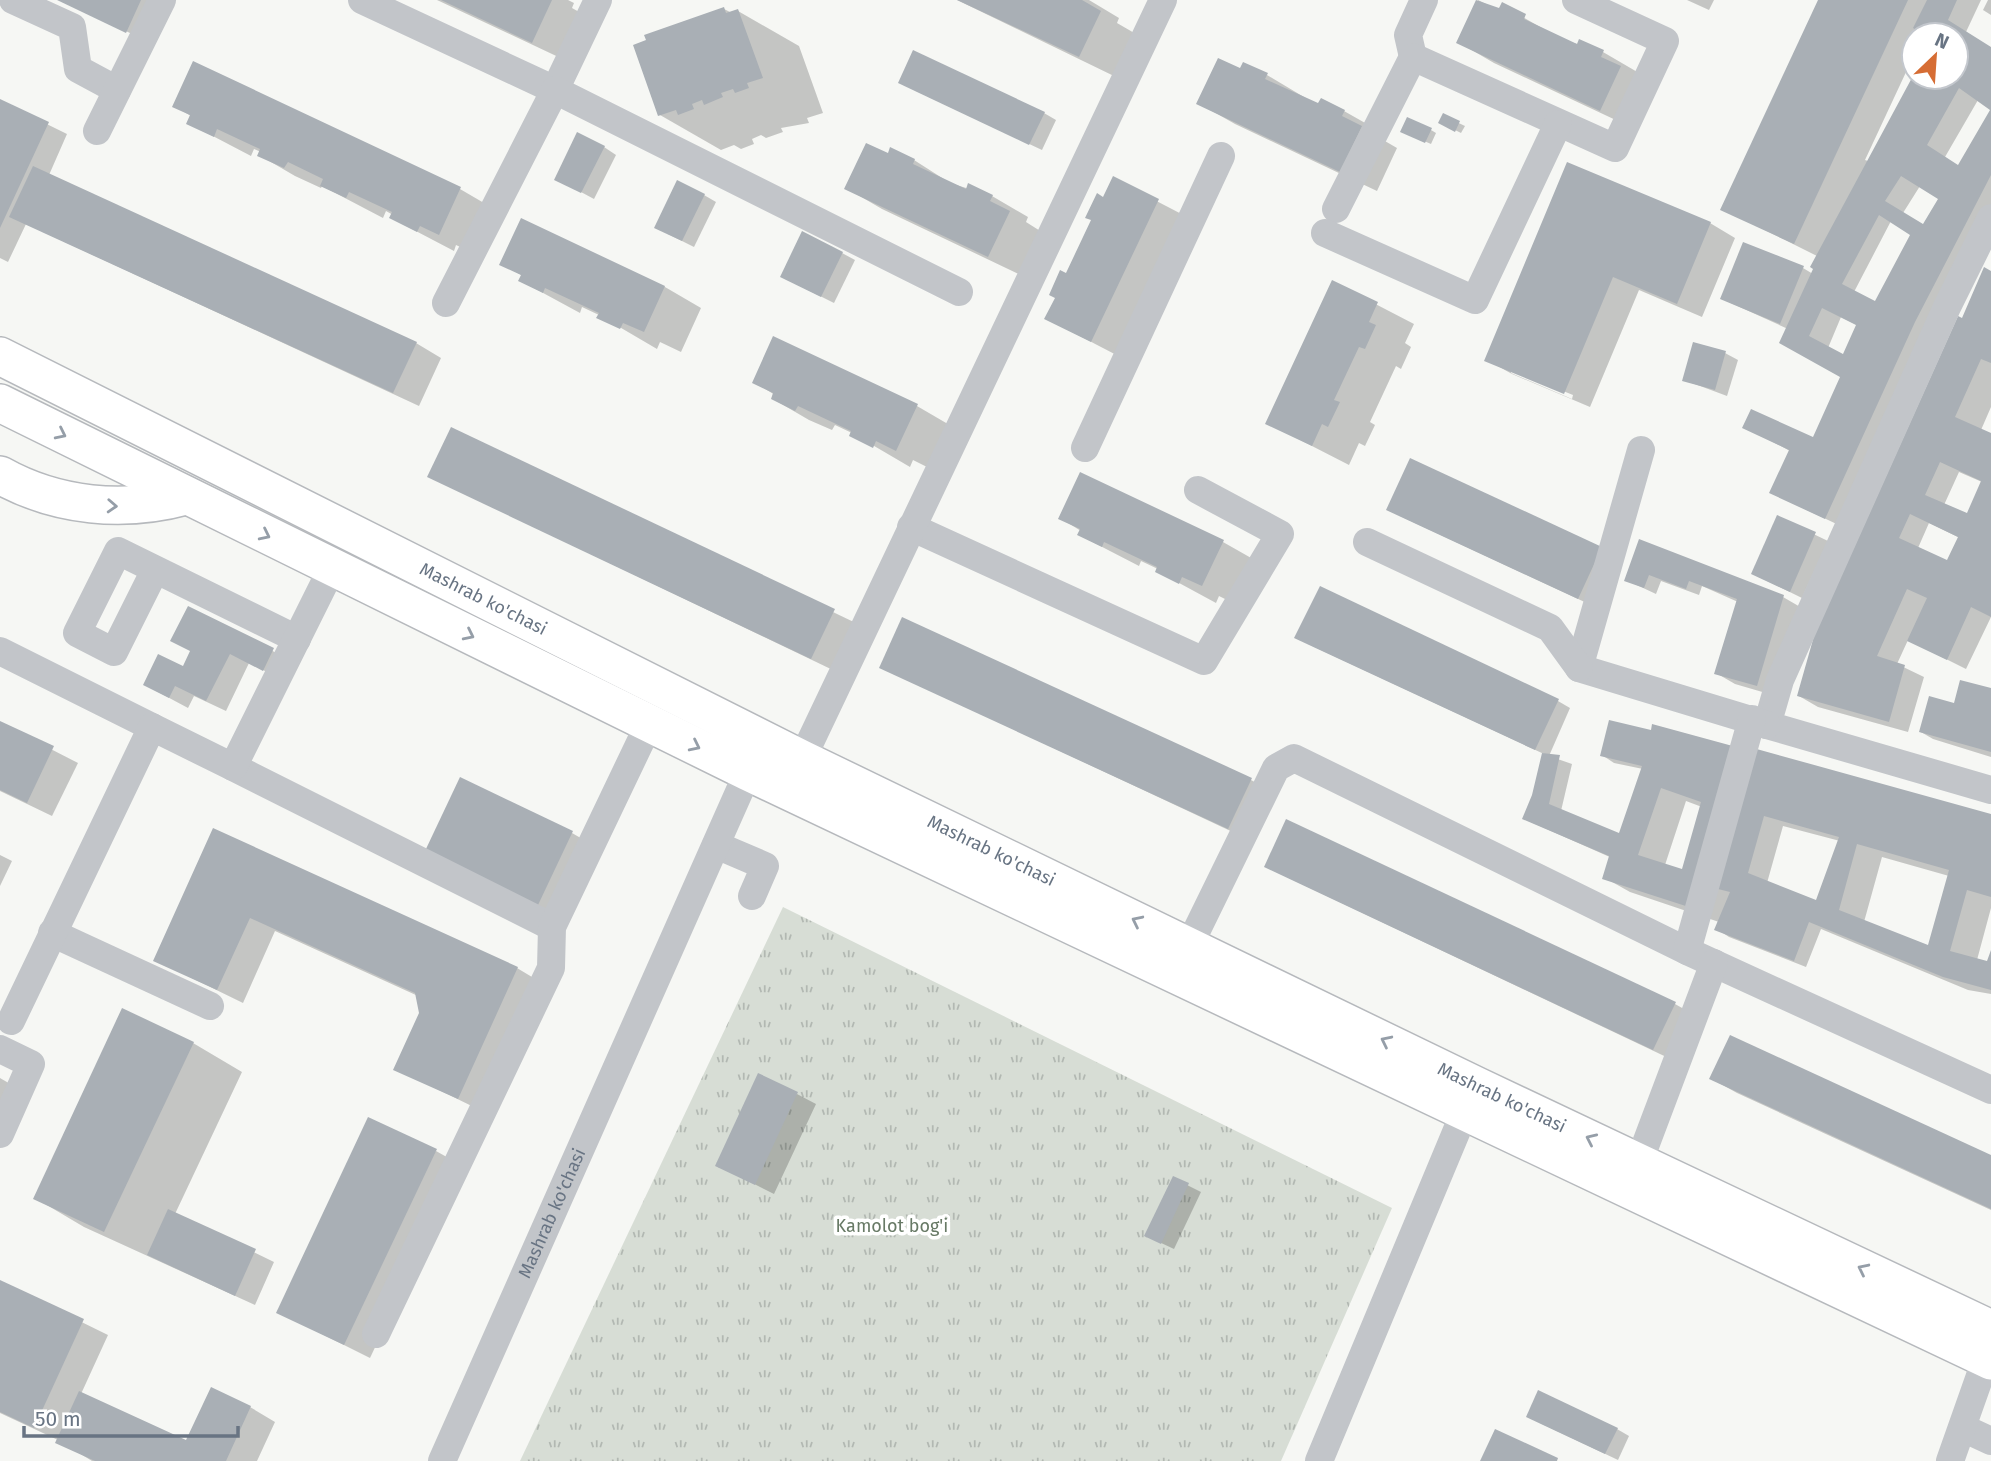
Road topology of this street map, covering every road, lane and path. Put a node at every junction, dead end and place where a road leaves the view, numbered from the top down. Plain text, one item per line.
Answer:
1 (13, 0) edge
2 (162, 0) edge
3 (362, 0) edge
4 (598, 0) edge
5 (1163, 0) edge
6 (1424, 0) edge
7 (1576, 0) edge
8 (1413, 57) junction
9 (117, 90) junction
10 (555, 90) junction
11 (1558, 124) junction
12 (97, 131) dead end
13 (1221, 156) dead end
14 (1991, 218) edge
15 (959, 292) dead end
16 (446, 303) dead end
17 (0, 355) edge
18 (0, 403) edge
19 (1085, 448) dead end
20 (1641, 450) dead end
21 (0, 475) edge
22 (1198, 490) dead end
23 (186, 496) junction
24 (911, 527) junction
25 (1367, 542) dead end
26 (332, 568) junction
27 (155, 570) dead end
28 (297, 639) junction
29 (0, 651) edge
30 (1579, 668) junction
31 (1760, 722) junction
32 (649, 724) junction
33 (152, 727) junction
34 (803, 759) junction
35 (233, 768) junction
36 (748, 772) junction
37 (1991, 790) edge
38 (716, 845) junction
39 (752, 896) dead end
40 (552, 927) junction
41 (52, 933) junction
42 (1189, 946) junction
43 (1687, 951) junction
44 (1714, 963) junction
45 (210, 1006) dead end
46 (11, 1021) dead end
47 (0, 1049) edge
48 (1991, 1090) edge
49 (1465, 1111) junction
50 (0, 1134) edge
51 (1639, 1162) junction
52 (1897, 1301) junction
53 (376, 1334) dead end
54 (1989, 1350) edge
55 (1963, 1428) junction
56 (1991, 1441) edge
57 (442, 1461) edge
58 (1319, 1461) edge
59 (1950, 1461) edge

1 - 9 street
2 - 9 street
3 - 10 street
4 - 10 street
5 - 24 street
6 - 8 street
7 - 11 street
8 - 11 street
8 - 11 street
9 - 12 street
10 - 15 street
10 - 16 street
13 - 19 street
14 - 31 street
17 - 34 main road, Mashrab ko'chasi
18 -> 23 main road, Mashrab ko'chasi
20 - 30 street
21 -> 23 main road
22 - 24 street
23 -> 26 main road, Mashrab ko'chasi
24 - 34 street
25 - 30 street
26 - 28 street
26 -> 32 main road, Mashrab ko'chasi
27 - 28 street
28 - 35 street
29 - 33 street
30 - 31 street
31 - 37 street
31 - 43 street
32 -> 36 main road, Mashrab ko'chasi
32 - 40 street
33 - 35 street
33 - 41 street
42 -> 34 main road, Mashrab ko'chasi
35 - 40 street
36 - 38 street, Mashrab ko'chasi
36 - 49 main road, Mashrab ko'chasi
38 - 39 street
38 - 57 street, Mashrab ko'chasi
40 - 53 street
41 - 45 street
41 - 46 street
42 - 43 street
51 -> 42 main road, Mashrab ko'chasi
43 - 44 street
44 - 48 street
44 - 51 street
47 - 50 street
49 - 52 main road, Mashrab ko'chasi
49 - 58 street
52 -> 51 main road, Mashrab ko'chasi
52 - 54 main road, Mashrab ko'chasi
54 - 55 street
55 - 56 street
55 - 59 street

